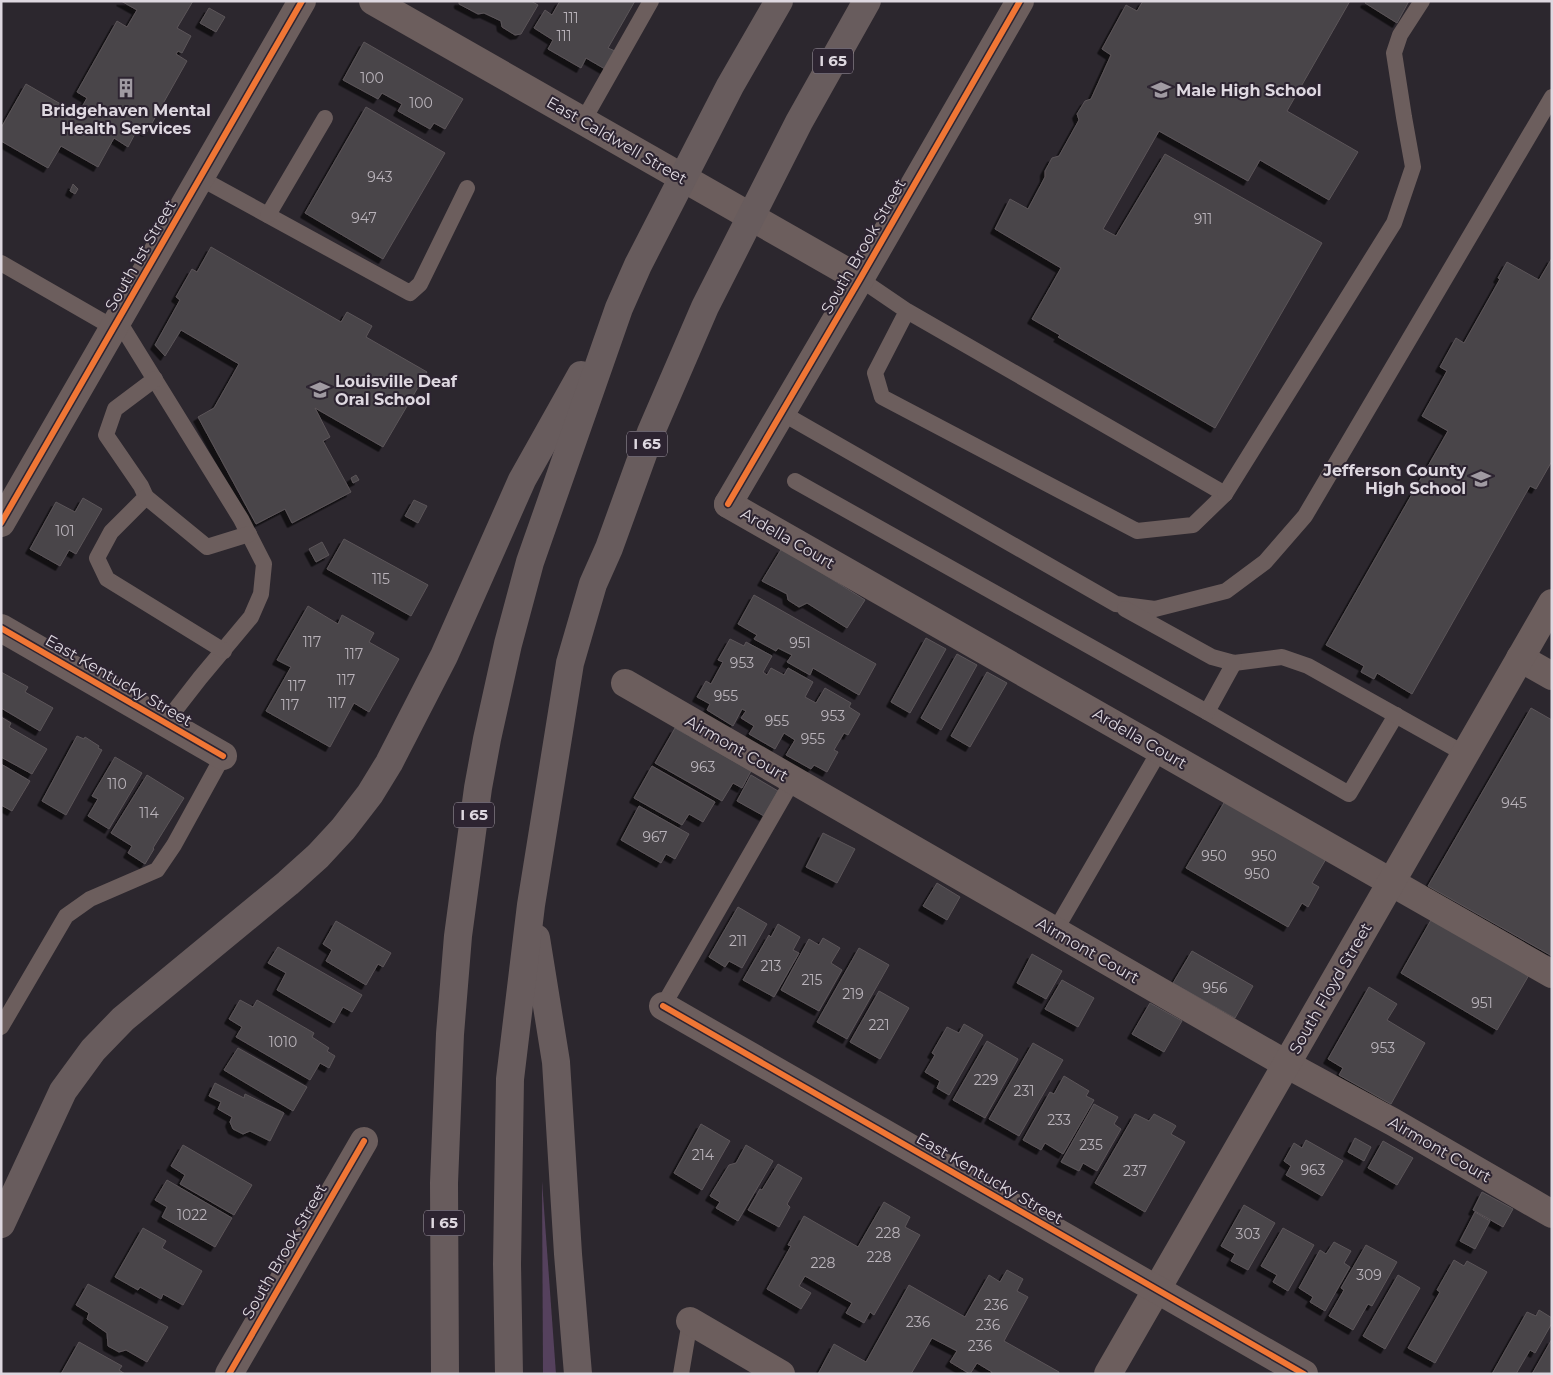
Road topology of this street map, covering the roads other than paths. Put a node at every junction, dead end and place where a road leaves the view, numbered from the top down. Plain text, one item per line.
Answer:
1 (302, 1) edge
2 (373, 1) edge
3 (651, 1) edge
4 (779, 1) edge
5 (867, 1) edge
6 (1020, 1) edge
7 (1422, 1) edge
8 (1552, 96) edge
9 (325, 118) dead end
10 (583, 121) junction
11 (200, 178) junction
12 (467, 188) dead end
13 (268, 215) junction
14 (1, 263) edge
15 (860, 279) junction
16 (619, 308) junction
17 (907, 311) junction
18 (116, 324) junction
19 (155, 379) junction
20 (782, 413) junction
21 (795, 481) dead end
22 (1225, 494) junction
23 (146, 497) junction
24 (728, 504) joint
25 (1, 523) edge
26 (249, 534) junction
27 (1552, 603) edge
28 (1116, 604) junction
29 (1, 628) edge
30 (224, 651) junction
31 (1520, 658) junction
32 (1234, 663) junction
33 (1552, 676) edge
34 (625, 683) dead end
35 (1207, 712) junction
36 (1396, 715) junction
37 (165, 722) junction
38 (1160, 750) junction
39 (1465, 754) junction
40 (223, 756) joint
41 (793, 780) junction
42 (1392, 882) junction
43 (531, 906) junction
44 (1055, 931) junction
45 (1552, 974) edge
46 (663, 1006) joint
47 (1, 1027) edge
48 (1286, 1064) junction
49 (364, 1142) dead end
50 (1552, 1214) edge
51 (1, 1224) edge
52 (1157, 1290) junction
53 (690, 1321) joint
54 (229, 1374) edge
55 (445, 1374) edge
56 (509, 1374) edge
57 (578, 1374) edge
58 (681, 1374) edge
59 (781, 1374) edge
60 (1108, 1374) edge
61 (1304, 1374) edge

1 - 11 street, South 1st Street
2 - 10 street, East Caldwell Street
3 - 10 lane
4 - 16 highway, I 65
5 - 43 highway, I 65
6 - 15 street, South Brook Street
7 - 22 lane
8 - 28 lane
9 - 13 lane
10 - 15 street, East Caldwell Street
11 - 13 lane
11 - 18 street, South 1st Street
12 - 13 lane
14 - 18 lane
15 - 17 lane
15 - 20 street, South Brook Street
16 - 51 highway
16 - 55 highway, I 65
17 - 22 lane
17 - 22 lane
18 - 19 lane
18 - 25 street, South 1st Street
19 - 23 lane
19 - 26 lane
20 - 24 street, South Brook Street
20 - 28 lane
21 - 35 lane
23 - 26 lane
23 - 30 lane
24 - 38 street, Ardella Court
26 - 30 lane
27 - 31 street, South Floyd Street
28 - 32 lane
29 - 37 street, East Kentucky Street
30 - 37 lane
31 - 33 street
31 - 39 street, South Floyd Street
32 - 35 lane
32 - 36 lane
34 - 41 street, Airmont Court
35 - 36 lane
36 - 39 lane
37 - 40 street, East Kentucky Street
38 - 42 street, Ardella Court
38 - 44 lane
39 - 42 street, South Floyd Street
40 - 47 lane
41 - 44 street, Airmont Court
41 - 46 lane
42 - 45 street, Ardella Court
42 - 48 street, South Floyd Street
43 - 56 highway, I 65
43 - 57 highway
44 - 48 street, Airmont Court
46 - 52 street, East Kentucky Street
48 - 50 street, Airmont Court
48 - 52 street, South Floyd Street
49 - 54 street, South Brook Street
52 - 60 street, South Floyd Street
52 - 61 street, East Kentucky Street
53 - 58 lane
53 - 59 street

